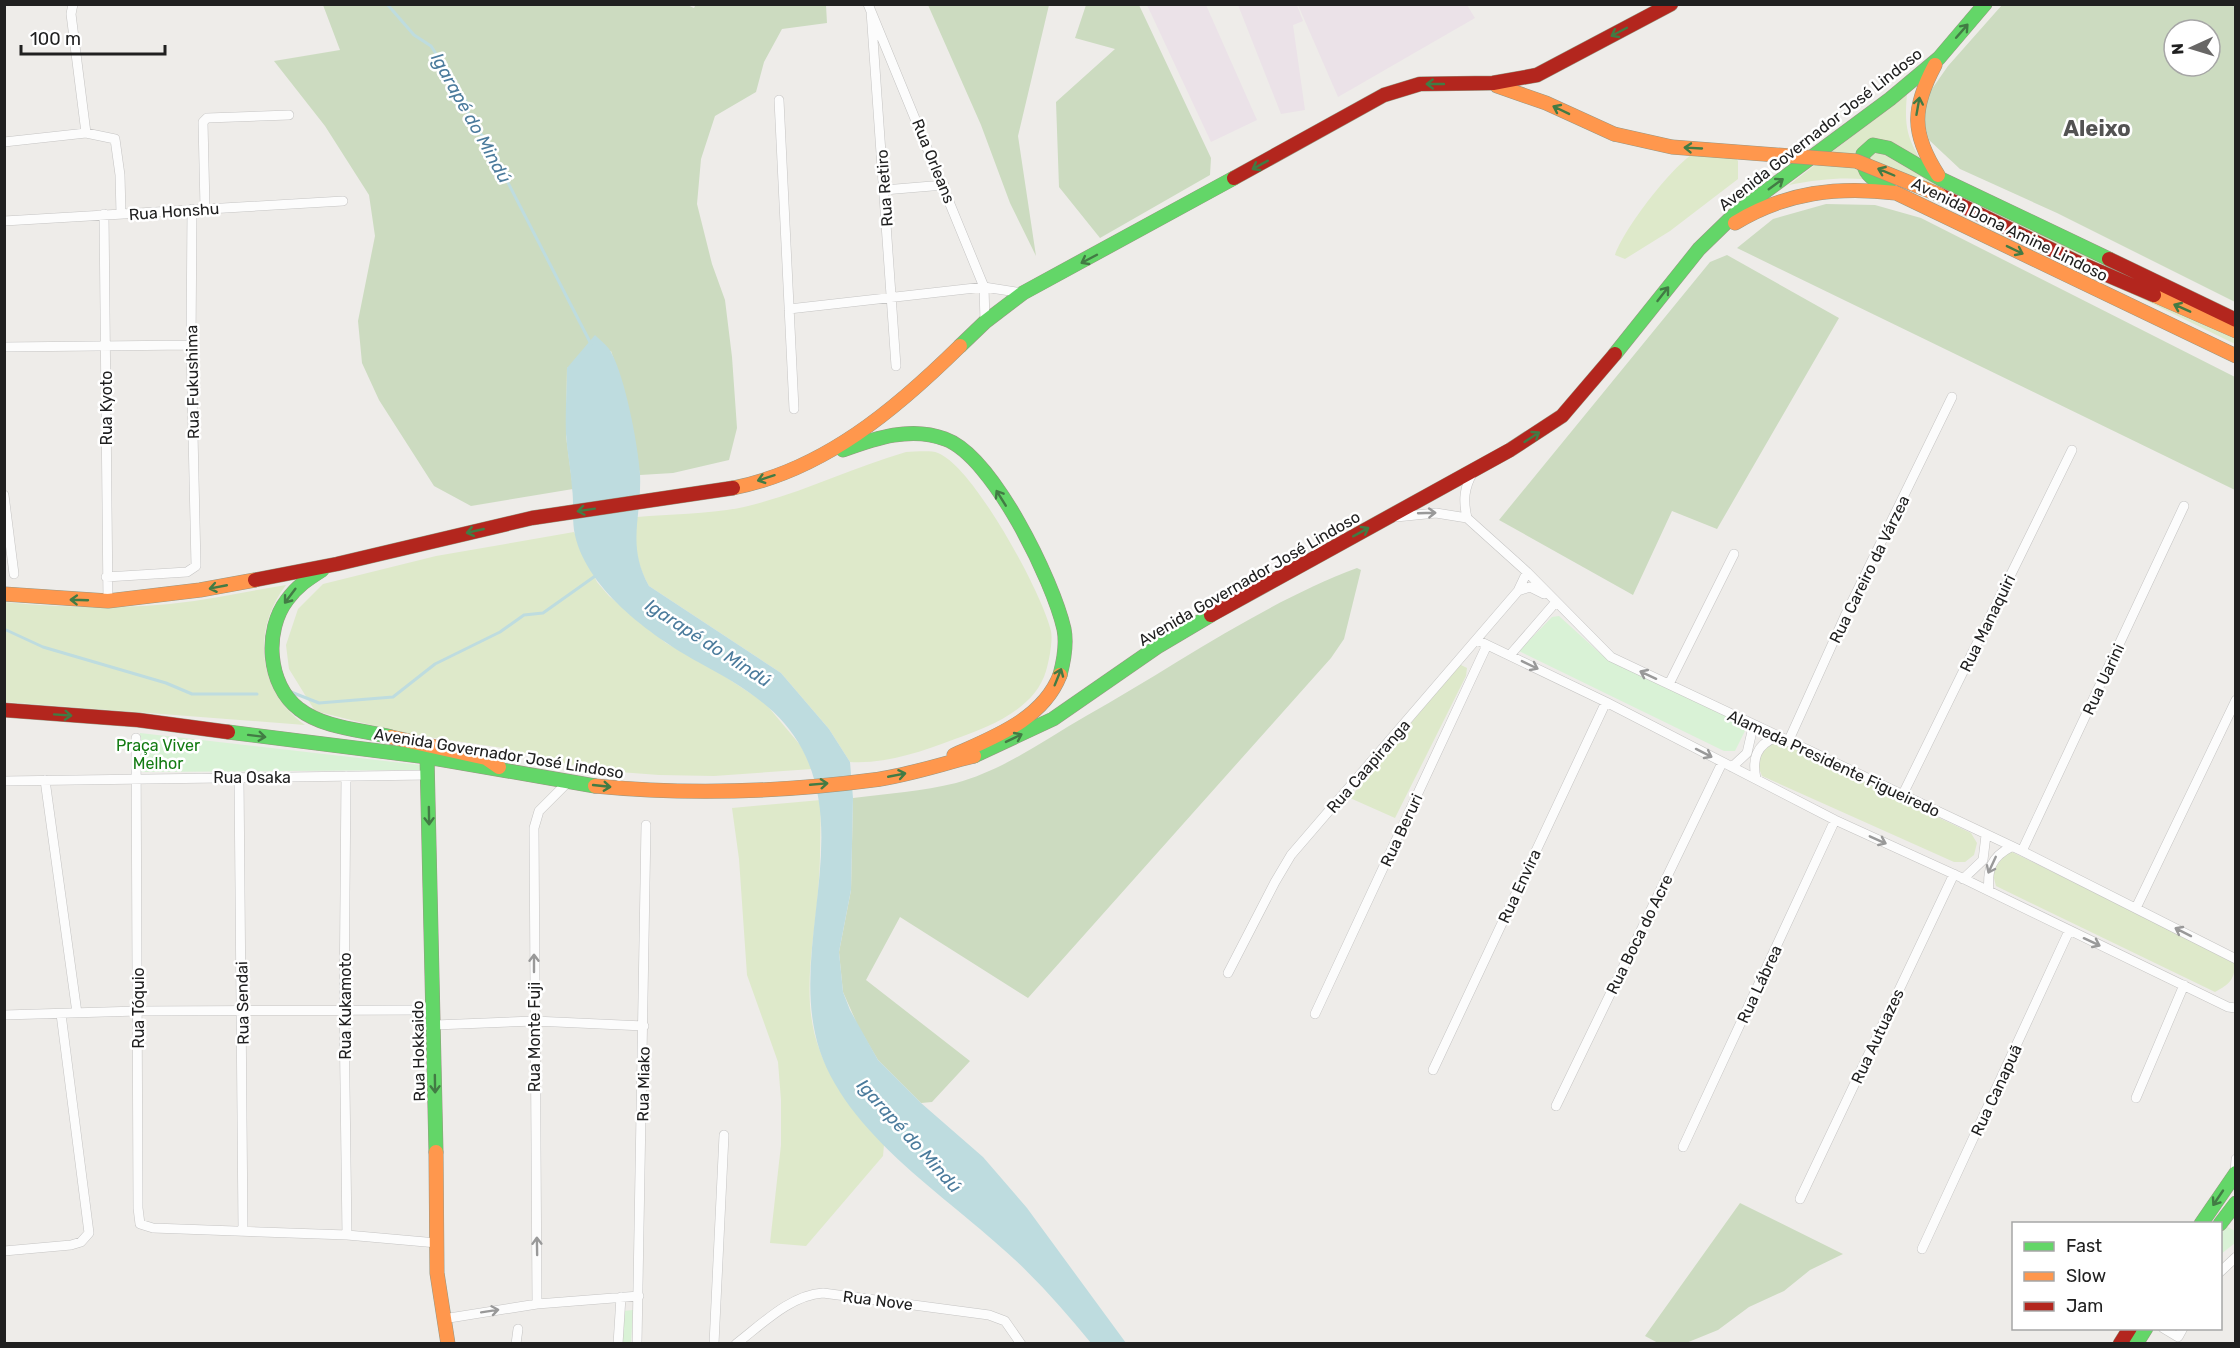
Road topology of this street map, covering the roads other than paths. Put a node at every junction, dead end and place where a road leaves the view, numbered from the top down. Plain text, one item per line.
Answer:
1 (73, 4) edge
2 (1671, 4) edge
3 (1985, 4) edge
4 (870, 8) edge
5 (1939, 58) junction
6 (1486, 84) junction
7 (779, 100) dead end
8 (289, 115) dead end
9 (86, 133) junction
10 (4, 142) edge
11 (1941, 179) junction
12 (944, 185) junction
13 (884, 190) junction
14 (1896, 193) junction
15 (343, 201) dead end
16 (205, 208) junction
17 (192, 209) junction
18 (104, 214) junction
19 (121, 214) junction
20 (4, 221) edge
21 (1699, 249) junction
22 (984, 287) junction
23 (1023, 292) junction
24 (892, 298) junction
25 (789, 309) junction
26 (2235, 320) edge
27 (984, 321) junction
28 (2235, 332) edge
29 (191, 345) junction
30 (4, 347) edge
31 (106, 347) junction
32 (2235, 356) edge
33 (896, 366) dead end
34 (1952, 397) dead end
35 (794, 409) dead end
36 (2072, 450) dead end
37 (821, 457) junction
38 (1474, 470) junction
39 (4, 495) edge
40 (2184, 506) dead end
41 (1386, 518) junction
42 (1467, 518) junction
43 (7, 545) edge
44 (1734, 554) dead end
45 (337, 564) junction
46 (1527, 572) junction
47 (14, 574) dead end
48 (106, 577) junction
49 (1518, 591) junction
50 (4, 594) edge
51 (108, 601) junction
52 (1553, 601) junction
53 (1477, 640) junction
54 (1487, 645) junction
55 (1510, 655) junction
56 (1669, 684) junction
57 (2235, 700) edge
58 (1606, 702) junction
59 (4, 710) edge
60 (1753, 727) junction
61 (1776, 737) junction
62 (136, 738) dead end
63 (1788, 742) junction
64 (427, 758) junction
65 (1722, 763) junction
66 (1732, 767) junction
67 (503, 770) junction
68 (919, 771) junction
69 (428, 775) junction
70 (346, 776) junction
71 (239, 777) junction
72 (135, 778) junction
73 (1756, 779) junction
74 (45, 780) junction
75 (4, 781) edge
76 (567, 783) junction
77 (1902, 796) junction
78 (1835, 820) junction
79 (646, 825) dead end
80 (1986, 835) junction
81 (2011, 847) junction
82 (2022, 851) junction
83 (1958, 876) junction
84 (1989, 891) junction
85 (2136, 908) junction
86 (2070, 931) junction
87 (2235, 959) edge
88 (1228, 973) dead end
89 (2184, 985) junction
90 (2235, 1008) edge
91 (434, 1010) junction
92 (138, 1011) junction
93 (242, 1011) junction
94 (344, 1011) junction
95 (77, 1013) junction
96 (61, 1014) junction
97 (1315, 1014) dead end
98 (4, 1015) edge
99 (534, 1021) junction
100 (435, 1025) junction
101 (644, 1026) junction
102 (1433, 1070) dead end
103 (2136, 1098) dead end
104 (1556, 1106) dead end
105 (724, 1135) dead end
106 (1683, 1147) dead end
107 (2235, 1160) edge
108 (2235, 1173) edge
109 (1800, 1199) dead end
110 (2235, 1203) edge
111 (2227, 1221) edge
112 (2202, 1222) edge
113 (243, 1230) junction
114 (347, 1235) junction
115 (437, 1243) junction
116 (1922, 1249) dead end
117 (4, 1251) edge
118 (2235, 1257) edge
119 (2222, 1270) edge
120 (639, 1296) junction
121 (621, 1297) junction
122 (537, 1304) junction
123 (443, 1318) junction
124 (518, 1329) dead end
125 (2129, 1330) edge
126 (2145, 1330) edge
127 (2165, 1330) edge
128 (2182, 1330) edge
129 (448, 1344) edge
130 (516, 1344) edge
131 (618, 1344) edge
132 (637, 1344) edge
133 (714, 1344) edge
134 (736, 1344) edge
135 (1021, 1344) edge
136 (2120, 1344) edge
137 (2136, 1344) edge

1 - 9 street
2 -> 6 main road
5 -> 3 main road, Avenida Governador José Lindoso
4 - 12 street, Rua Orleans
4 - 13 street, Rua Retiro
11 -> 5 main road, Avenida Dona Amine Lindoso
21 -> 5 main road, Avenida Governador José Lindoso
6 -> 23 main road
28 -> 6 main road, bridge
7 - 25 street
8 - 16 street
9 - 10 street
9 - 19 street
11 - 14 main road
11 - 26 main road, Avenida Dona Amine Lindoso
12 - 13 street
12 - 22 street, Rua Orleans
13 - 24 street, Rua Retiro
14 - 21 main road, Avenida Dona Amine Lindoso
14 -> 32 main road, Avenida Dona Amine Lindoso
15 - 16 street, Rua Honshu
16 - 17 street, Rua Honshu
17 - 19 street, Rua Honshu
17 - 29 street, Rua Fukushima
18 - 19 street, Rua Honshu
18 - 20 street, Rua Honshu
18 - 31 street, Rua Kyoto
38 -> 21 main road, Avenida Governador José Lindoso
22 - 23 street
22 - 24 street
22 - 27 street, Rua Orleans
23 - 27 main road
24 - 25 street
24 - 33 street, Rua Retiro
25 - 35 street
27 - 37 main road
29 - 31 street
29 - 48 street, Rua Fukushima
30 - 31 street
31 - 48 street, Rua Kyoto
34 - 63 street, Rua Careiro da Várzea
36 - 77 street, Rua Manaquiri
37 -> 45 main road
68 -> 37 main road
38 - 41 main road, Avenida Governador José Lindoso
38 - 42 street
39 - 43 street
40 - 82 street, Rua Uarini
41 -> 42 street
68 -> 41 main road, Avenida Governador José Lindoso
42 - 46 street, Alameda Presidente Figueiredo
43 - 47 street
44 - 56 street
45 -> 51 main road
45 -> 67 main road
46 - 49 street, Rua Caapiranga
46 - 52 street, Alameda Presidente Figueiredo
48 - 51 street, Rua Kyoto
49 - 52 street
49 - 53 street, Rua Caapiranga
51 -> 50 main road
52 - 55 street
56 -> 52 street, Alameda Presidente Figueiredo
53 - 54 street
53 - 88 street, Rua Caapiranga
54 - 55 street
54 - 97 street, Rua Beruri
55 -> 58 street
56 - 60 street, Alameda Presidente Figueiredo
57 - 85 street
58 -> 65 street
58 - 102 street, Rua Envira
59 -> 64 main road, Avenida Governador José Lindoso
60 - 61 street, Alameda Presidente Figueiredo
60 - 66 street
61 - 63 street, Alameda Presidente Figueiredo
61 - 73 street
62 - 72 street, Rua Tóquio
63 - 77 street, Alameda Presidente Figueiredo
64 - 67 main road, Avenida Governador José Lindoso
64 - 69 main road, Rua Hokkaido
65 - 66 street
65 - 104 street, Rua Boca do Acre
66 - 73 street
67 - 76 main road, Avenida Governador José Lindoso
76 -> 68 main road, Avenida Governador José Lindoso
69 - 70 street, Rua Osaka
69 -> 91 main road, Rua Hokkaido
70 - 71 street, Rua Osaka
70 - 94 street, Rua Kukamoto
71 - 72 street, Rua Osaka
71 - 93 street, Rua Sendai
72 - 74 street, Rua Osaka
72 - 92 street, Rua Tóquio
73 - 78 street
74 - 75 street, Rua Osaka
74 - 95 street
99 -> 76 street, Rua Monte Fuji
77 - 80 street, Alameda Presidente Figueiredo
78 -> 83 street
78 - 106 street, Rua Lábrea
79 - 101 street, Rua Miako
80 - 81 street, Alameda Presidente Figueiredo
80 - 83 street, Rua Autuazes
81 - 82 street, Alameda Presidente Figueiredo
81 -> 84 street
82 - 85 street, Alameda Presidente Figueiredo
83 - 84 street
83 - 109 street, Rua Autuazes
84 - 86 street
87 -> 85 street, Alameda Presidente Figueiredo
86 -> 89 street
86 - 116 street, Rua Canapuã
89 - 90 street
89 - 103 street
91 - 94 street
91 - 100 main road, Rua Hokkaido
92 - 93 street
92 - 95 street
92 - 113 street, Rua Tóquio
93 - 94 street
93 - 113 street, Rua Sendai
94 - 114 street, Rua Kukamoto
95 - 96 street
96 - 98 street
96 - 117 street
99 - 100 street
99 - 101 street
122 -> 99 street, Rua Monte Fuji
100 -> 115 main road, Rua Hokkaido
101 - 120 street, Rua Miako
105 - 133 street
107 - 108 street
108 -> 112 main road
110 - 111 main road
113 - 114 street
114 - 115 street
115 - 123 main road, Rua Hokkaido
118 - 119 street
120 - 121 street
120 - 132 street, Rua Miako
121 - 122 street
121 - 131 street
123 -> 122 street
123 - 129 main road, Rua Hokkaido
124 - 130 street
125 - 136 main road
126 - 137 main road
127 - 128 street
134 - 135 street, Rua Nove

